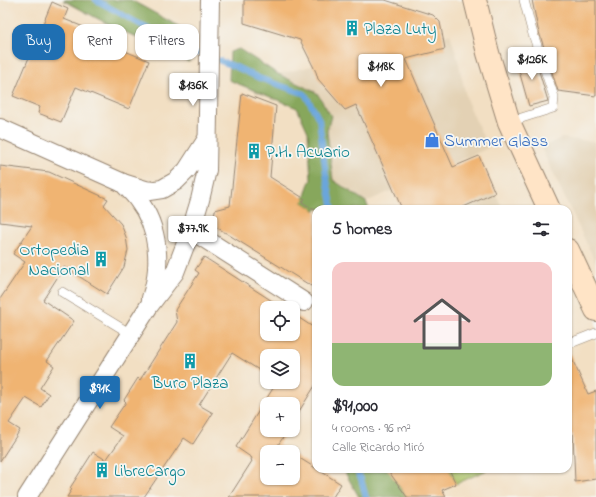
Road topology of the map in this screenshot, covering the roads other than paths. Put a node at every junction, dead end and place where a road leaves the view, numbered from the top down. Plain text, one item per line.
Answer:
1 (210, 0) edge
2 (475, 0) edge
3 (524, 0) edge
4 (509, 122) junction
5 (0, 128) edge
6 (207, 139) junction
7 (123, 183) junction
8 (547, 205) edge
9 (191, 230) junction
10 (572, 259) edge
11 (62, 292) dead end
12 (304, 302) dead end
13 (148, 306) junction
14 (596, 310) edge
15 (596, 333) edge
16 (131, 334) junction
17 (572, 342) edge
18 (27, 497) edge

1 - 6 street
2 - 4 main road
3 - 4 lane
4 - 8 main road
5 - 7 street
6 - 7 street
6 - 9 street
7 - 13 street
9 - 12 street
9 - 13 street
10 - 14 main road
11 - 16 lane
13 - 16 street
15 - 17 lane
16 - 18 street

